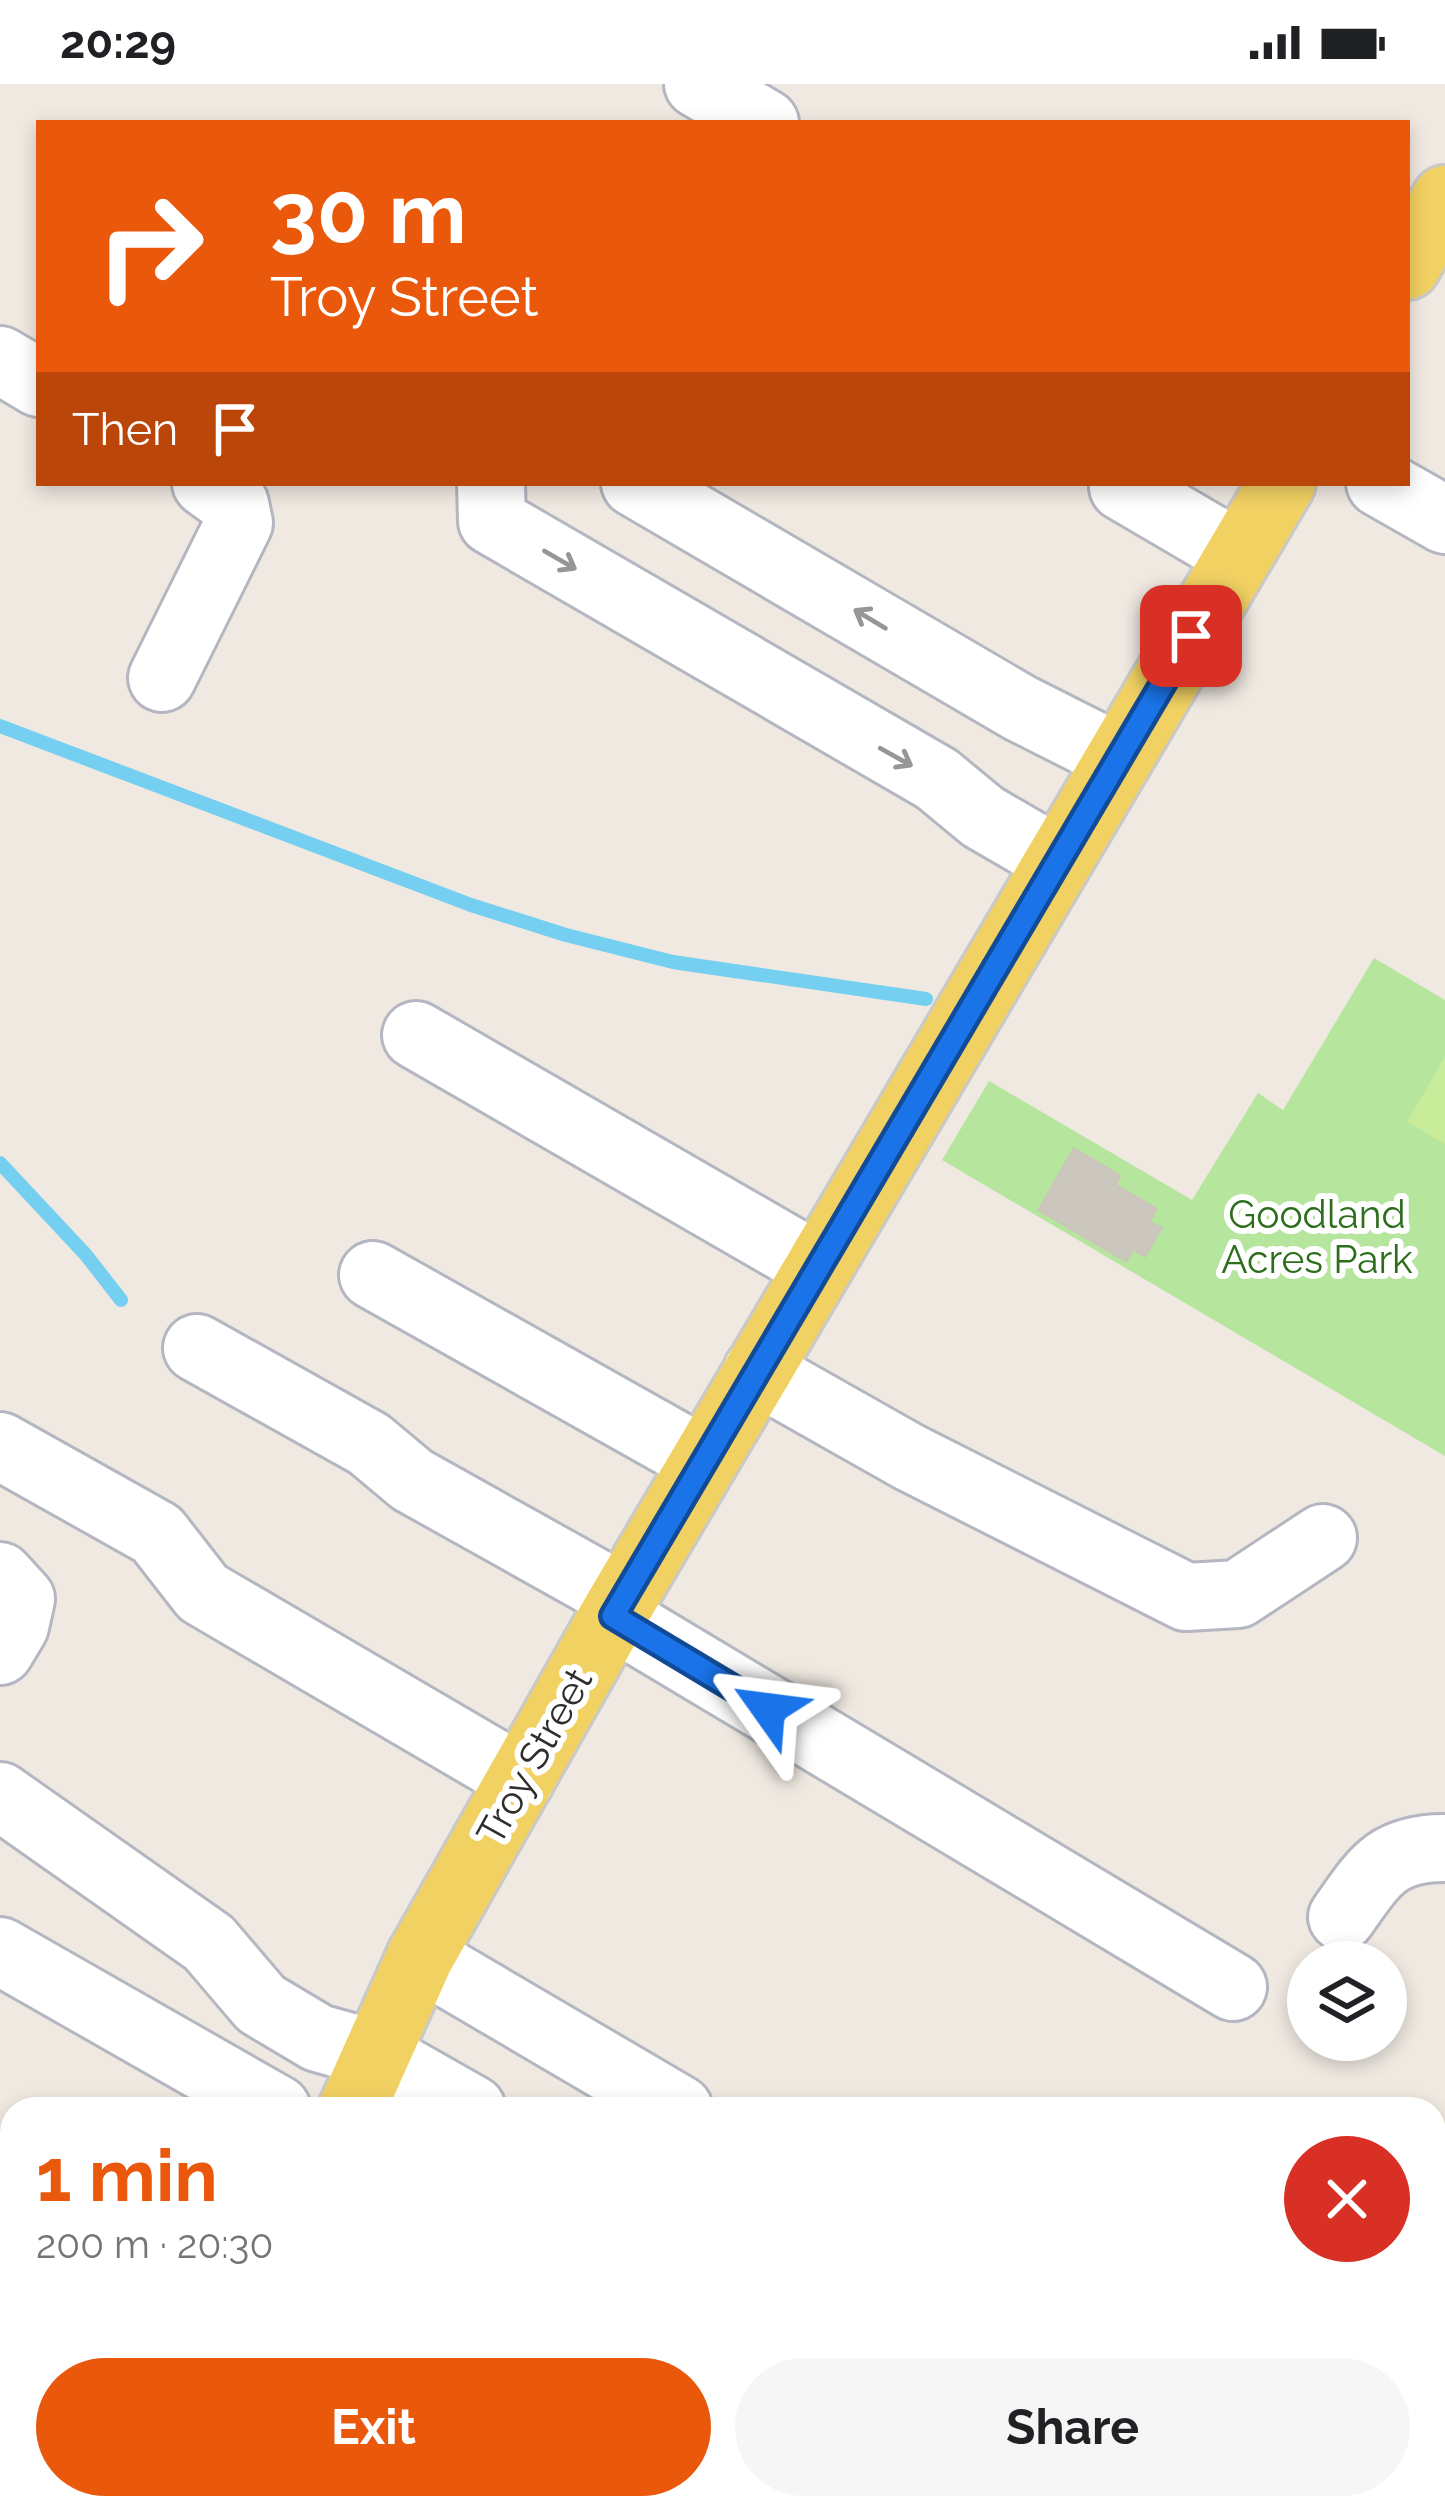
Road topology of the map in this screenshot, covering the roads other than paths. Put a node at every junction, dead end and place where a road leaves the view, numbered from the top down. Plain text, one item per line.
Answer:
1 (698, 84) edge
2 (760, 120) edge
3 (1445, 199) edge
4 (1410, 261) edge
5 (0, 360) edge
6 (36, 381) edge
7 (210, 486) edge
8 (491, 486) edge
9 (639, 486) edge
10 (1124, 486) edge
11 (1280, 486) edge
12 (1385, 486) edge
13 (1445, 520) edge
14 (1239, 556) junction
15 (162, 678) dead end
16 (1118, 758) junction
17 (1057, 860) junction
18 (416, 1036) dead end
19 (818, 1267) junction
20 (373, 1275) dead end
21 (197, 1348) dead end
22 (757, 1371) junction
23 (0, 1446) edge
24 (704, 1461) junction
25 (1323, 1538) dead end
26 (0, 1576) edge
27 (618, 1607) junction
28 (0, 1652) edge
29 (521, 1779) junction
30 (0, 1796) edge
31 (1445, 1848) edge
32 (1342, 1917) dead end
33 (0, 1951) edge
34 (420, 1957) junction
35 (1234, 1987) dead end
36 (364, 2081) edge
37 (256, 2097) edge
38 (426, 2097) edge
39 (659, 2097) edge

1 - 2 street
3 - 4 main road
5 - 6 street
7 - 15 street
8 -> 17 street
16 -> 9 street
10 - 14 street
11 - 14 main road, Troy Street
12 - 13 street
14 - 16 main road, Troy Street
16 - 17 main road, Troy Street
17 - 19 main road, Troy Street
18 - 19 street
19 - 22 main road, Troy Street
20 - 24 street
21 - 27 street
22 - 24 main road, Troy Street
22 - 25 street
23 - 29 street
24 - 27 main road, Troy Street
26 - 28 street
27 - 29 main road, Troy Street
27 - 35 street
29 - 34 main road, Troy Street
30 - 36 street
31 - 32 street
33 - 37 street
34 - 36 main road, Troy Street
34 - 39 street
36 - 38 street

